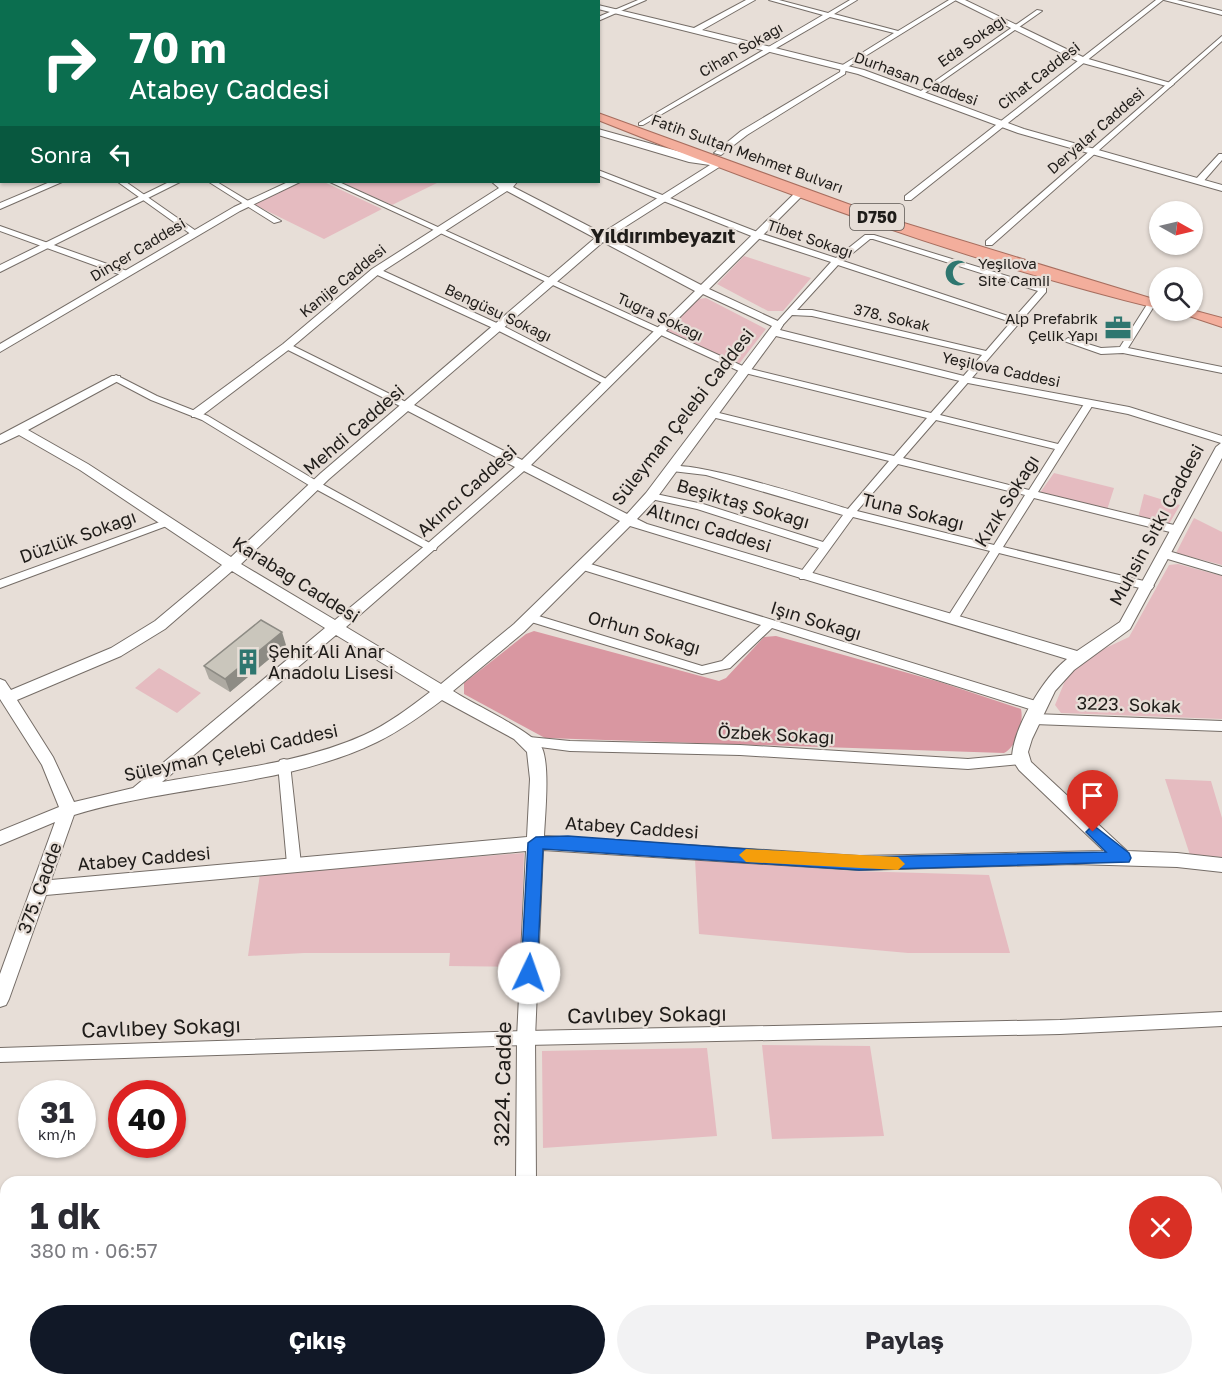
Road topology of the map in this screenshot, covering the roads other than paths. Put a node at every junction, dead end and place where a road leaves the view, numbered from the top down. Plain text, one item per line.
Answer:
1 (643, 0) edge
2 (751, 0) edge
3 (772, 0) edge
4 (855, 0) edge
5 (954, 0) edge
6 (959, 0) edge
7 (1160, 0) edge
8 (1168, 0) edge
9 (600, 7) edge
10 (616, 11) junction
11 (1039, 11) dead end
12 (1222, 13) edge
13 (829, 15) junction
14 (600, 18) edge
15 (1015, 27) junction
16 (694, 31) junction
17 (899, 33) junction
18 (1222, 38) edge
19 (769, 49) junction
20 (1082, 60) junction
21 (843, 67) junction
22 (1170, 84) junction
23 (920, 94) junction
24 (600, 109) edge
25 (600, 117) edge
26 (641, 124) junction
27 (999, 124) junction
28 (600, 133) edge
29 (1093, 151) junction
30 (1222, 156) edge
31 (719, 159) junction
32 (600, 173) edge
33 (1199, 181) junction
34 (55, 183) edge
35 (123, 183) edge
36 (173, 183) edge
37 (214, 183) edge
38 (293, 183) edge
39 (336, 183) edge
40 (506, 183) edge
41 (1222, 188) edge
42 (801, 192) junction
43 (144, 197) junction
44 (663, 198) junction
45 (908, 198) dead end
46 (246, 204) junction
47 (0, 206) edge
48 (277, 221) dead end
49 (0, 228) edge
50 (438, 229) junction
51 (195, 233) junction
52 (757, 235) junction
53 (601, 238) junction
54 (944, 239) junction
55 (989, 243) junction
56 (46, 245) junction
57 (927, 254) junction
58 (836, 262) junction
59 (0, 269) edge
60 (376, 271) junction
61 (127, 274) junction
62 (551, 281) junction
63 (702, 290) junction
64 (1149, 298) edge
65 (1149, 299) edge
66 (1203, 306) edge
67 (1222, 311) edge
68 (789, 312) junction
69 (1149, 313) edge
70 (1203, 317) edge
71 (1016, 321) junction
72 (1222, 323) edge
73 (498, 327) junction
74 (775, 328) junction
75 (658, 330) junction
76 (1068, 341) dead end
77 (287, 346) junction
78 (0, 349) edge
79 (1123, 350) junction
80 (988, 354) junction
81 (744, 370) junction
82 (1222, 370) edge
83 (116, 378) joint
84 (966, 379) junction
85 (607, 382) junction
86 (1089, 403) junction
87 (409, 407) junction
88 (196, 414) junction
89 (711, 414) junction
90 (932, 418) junction
91 (20, 430) junction
92 (0, 440) edge
93 (1222, 440) edge
94 (1222, 447) edge
95 (1060, 448) junction
96 (894, 462) junction
97 (524, 465) junction
98 (672, 468) junction
99 (316, 485) junction
100 (1030, 495) junction
101 (651, 496) junction
102 (850, 513) junction
103 (627, 521) junction
104 (168, 522) junction
105 (1178, 530) junction
106 (825, 546) junction
107 (432, 547) junction
108 (996, 549) junction
109 (1165, 554) junction
110 (231, 564) junction
111 (584, 566) junction
112 (1222, 571) edge
113 (804, 576) junction
114 (0, 584) edge
115 (1148, 586) junction
116 (532, 618) junction
117 (953, 618) junction
118 (768, 625) junction
119 (335, 628) junction
120 (1078, 657) junction
121 (441, 692) junction
122 (2, 695) edge
123 (1037, 713) junction
124 (1222, 726) edge
125 (529, 742) junction
126 (1020, 759) junction
127 (284, 764) junction
128 (136, 794) junction
129 (68, 810) junction
130 (0, 838) edge
131 (536, 843) junction
132 (1123, 858) junction
133 (294, 864) junction
134 (1222, 865) edge
135 (40, 888) junction
136 (0, 999) edge
137 (1222, 1019) edge
138 (526, 1038) junction
139 (0, 1055) edge
140 (526, 1176) edge

1 - 10 street
2 - 16 street
3 - 13 street
4 - 13 street, Cihan Sokağı
5 - 17 street
6 - 15 street
7 - 20 street, Cihat Caddesi
8 - 12 street
9 - 10 street, Durhasan Caddesi
10 - 14 street
10 - 16 street, Durhasan Caddesi
11 - 15 street, Eda Sokağı
13 - 17 street
13 - 19 street, Cihan Sokağı
15 - 20 street
15 - 23 street, Eda Sokağı
16 - 19 street, Durhasan Caddesi
17 - 21 street
18 - 22 street, Deryalar Caddesi
19 - 21 street, Durhasan Caddesi
19 - 26 street, Cihan Sokağı
20 - 22 street
20 - 27 street, Cihat Caddesi
21 - 23 street, Durhasan Caddesi
21 - 31 street
22 - 29 street, Deryalar Caddesi
23 - 27 street, Durhasan Caddesi
24 - 26 highway, Fatih Sultan Mehmet Bulvarı / D750
25 - 31 highway, Fatih Sultan Mehmet Bulvarı / D750
26 - 31 highway, Fatih Sultan Mehmet Bulvarı / D750
27 - 29 street, Durhasan Caddesi
27 - 45 street, Cihat Caddesi
28 - 31 street
29 - 33 street, Durhasan Caddesi
29 - 55 street, Deryalar Caddesi
30 - 33 street
31 - 42 highway, Fatih Sultan Mehmet Bulvarı / D750
31 - 44 street, Mehdi Caddesi
31 - 55 highway, Fatih Sultan Mehmet Bulvarı / D750
32 - 44 street, Tibet Sokağı
33 - 41 street, Durhasan Caddesi
34 - 47 street
35 - 43 street
36 - 43 street
37 - 46 street
38 - 46 street, Dinçer Caddesi
39 - 50 street, Tuğra Sokağı
40 - 50 street, Kanije Caddesi
40 - 53 street, Yeşilova Caddesi
42 - 52 street, Akıncı Caddesi
42 - 54 highway, Fatih Sultan Mehmet Bulvarı / D750
43 - 51 street
43 - 56 street
44 - 52 street, Tibet Sokağı
44 - 53 street, Mehdi Caddesi
46 - 48 street
46 - 51 street, Dinçer Caddesi
49 - 56 street
50 - 60 street, Kanije Caddesi
50 - 62 street, Tuğra Sokağı
51 - 61 street, Dinçer Caddesi
52 - 58 street, Tibet Sokağı
52 - 63 street, Akıncı Caddesi
53 - 62 street, Mehdi Caddesi
53 - 63 street, Yeşilova Caddesi
54 - 57 street
54 - 65 highway, Fatih Sultan Mehmet Bulvarı / D750
55 - 64 highway, Fatih Sultan Mehmet Bulvarı / D750
56 - 59 street
56 - 61 street
57 - 58 street, Süleyman Çelebi Caddesi
57 - 71 street
58 - 68 street, Süleyman Çelebi Caddesi
58 - 71 street, Tibet Sokağı
60 - 73 street, Bengüsu Sokağı
60 - 77 street, Kanije Caddesi
61 - 78 street, Dinçer Caddesi
62 - 73 street, Mehdi Caddesi
62 - 75 street, Tuğra Sokağı
63 - 74 street, Yeşilova Caddesi
63 - 75 street, Akıncı Caddesi
66 - 67 highway
68 - 74 street, Süleyman Çelebi Caddesi
68 - 80 street, 378. Sokak
69 - 79 street
70 - 72 highway
71 - 80 street
73 - 85 street, Bengüsu Sokağı
73 - 87 street, Mehdi Caddesi
74 - 81 street, Süleyman Çelebi Caddesi
74 - 84 street, Yeşilova Caddesi
75 - 81 street, Tuğra Sokağı
75 - 85 street, Akıncı Caddesi
76 - 79 street
77 - 87 street, Altıncı Caddesi
77 - 88 street, Kanije Caddesi
79 - 82 street
80 - 84 street
81 - 89 street, Süleyman Çelebi Caddesi
81 - 90 street, Tuğra Sokağı
83 - 88 street
83 - 91 street
84 - 86 street, Yeşilova Caddesi
84 - 90 street
85 - 97 street, Akıncı Caddesi
86 - 93 street, Yeşilova Caddesi
86 - 95 street, Kızık Sokağı
87 - 97 street, Altıncı Caddesi
87 - 99 street, Mehdi Caddesi
88 - 99 street
89 - 96 street
89 - 98 street, Süleyman Çelebi Caddesi
90 - 95 street, Tuğra Sokağı
90 - 96 street
91 - 92 street
91 - 104 street, Karabağ Caddesi
94 - 105 street, Muhsin Sıtkı Caddesi
95 - 100 street, Kızık Sokağı
96 - 100 street
96 - 102 street
97 - 103 street, Altıncı Caddesi
97 - 107 street, Akıncı Caddesi
98 - 101 street, Süleyman Çelebi Caddesi
98 - 102 street, Tuna Sokağı
99 - 107 street
99 - 110 street, Mehdi Caddesi
100 - 105 street
100 - 108 street, Kızık Sokağı
101 - 103 street, Süleyman Çelebi Caddesi
101 - 106 street, Beşiktaş Sokağı
102 - 106 street
102 - 108 street, Tuna Sokağı
103 - 111 street, Süleyman Çelebi Caddesi
103 - 113 street, Altıncı Caddesi
104 - 110 street, Karabağ Caddesi
104 - 114 street, Düzlük Sokağı
105 - 109 street, Muhsin Sıtkı Caddesi
106 - 113 street
107 - 119 street, Akıncı Caddesi
108 - 115 street, Tuna Sokağı
108 - 117 street, Kızık Sokağı
109 - 112 street
109 - 115 street, Muhsin Sıtkı Caddesi
110 - 119 street, Karabağ Caddesi
110 - 122 street, Mehdi Caddesi
111 - 116 street, Süleyman Çelebi Caddesi
111 - 118 street, Işın Sokağı
113 - 117 street, Altıncı Caddesi
115 - 120 street, Muhsin Sıtkı Caddesi
116 - 118 street, Orhun Sokağı
116 - 121 street, Süleyman Çelebi Caddesi
117 - 120 street, Altıncı Caddesi
118 - 123 street, Işın Sokağı
119 - 121 street, Karabağ Caddesi
119 - 128 street, Akıncı Caddesi
120 - 123 street, Muhsin Sıtkı Caddesi
121 - 125 street, Karabağ Caddesi
121 - 127 street, Süleyman Çelebi Caddesi
122 - 129 street
123 - 124 street, 3223. Sokak
123 - 126 street, Muhsin Sıtkı Caddesi
125 - 126 street, Özbek Sokağı
125 - 131 street
126 - 132 street
127 - 128 street, Süleyman Çelebi Caddesi
127 - 133 street
128 - 129 street, Süleyman Çelebi Caddesi
129 - 130 street, Süleyman Çelebi Caddesi
129 - 135 street, 375. Cadde
131 - 132 street, Atabey Caddesi
131 - 133 street, Atabey Caddesi
131 - 138 street, 3224. Cadde
132 - 134 street, Atabey Caddesi
133 - 135 street, Atabey Caddesi
135 - 136 street, 375. Cadde
137 - 138 street, Cavlıbey Sokağı
138 - 139 street, Cavlıbey Sokağı
138 - 140 street, 3224. Cadde

